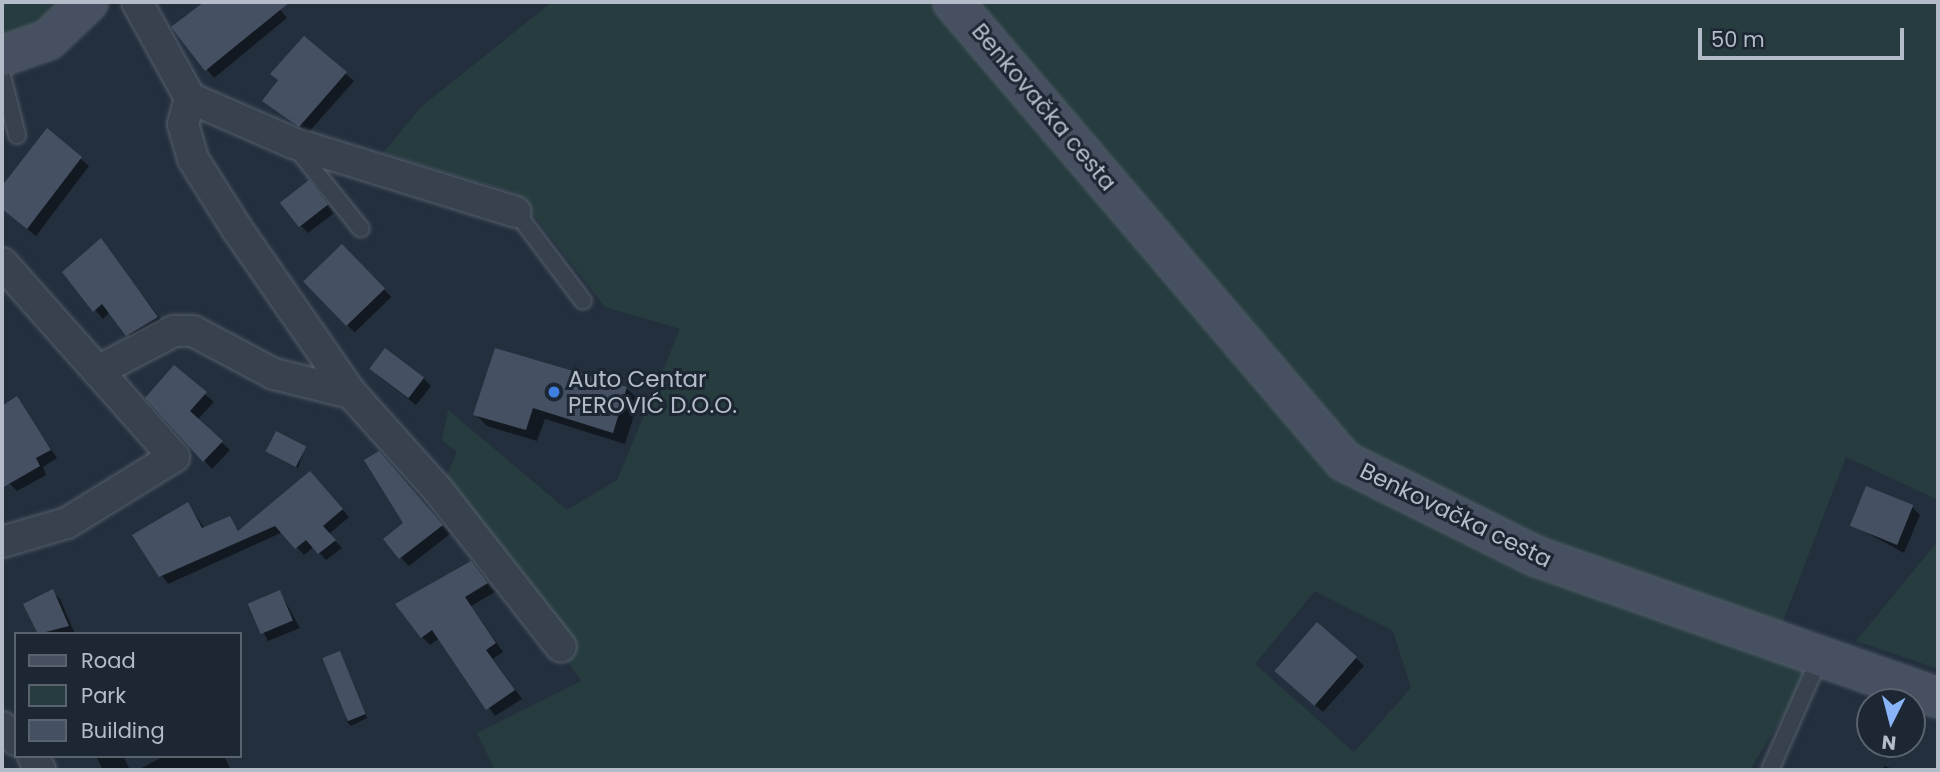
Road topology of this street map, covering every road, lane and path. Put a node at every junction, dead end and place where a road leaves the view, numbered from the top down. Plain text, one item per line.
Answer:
1 (88, 2) edge
2 (137, 2) edge
3 (953, 2) edge
4 (2, 56) edge
5 (2, 76) edge
6 (190, 98) junction
7 (17, 135) dead end
8 (293, 143) junction
9 (516, 212) joint
10 (361, 229) dead end
11 (2, 263) edge
12 (583, 302) dead end
13 (98, 371) junction
14 (351, 393) junction
15 (2, 542) edge
16 (562, 647) dead end
17 (1820, 657) junction
18 (1938, 698) edge
19 (1770, 770) edge

1 - 4 main road
2 - 6 street
3 - 17 main road, Benkovačka cesta
5 - 7 lane
6 - 8 street
6 - 14 street
8 - 9 street
8 - 10 lane
9 - 12 lane
11 - 13 street
13 - 14 street
13 - 15 street
14 - 16 street
17 - 18 main road, Benkovačka cesta
17 - 19 lane

